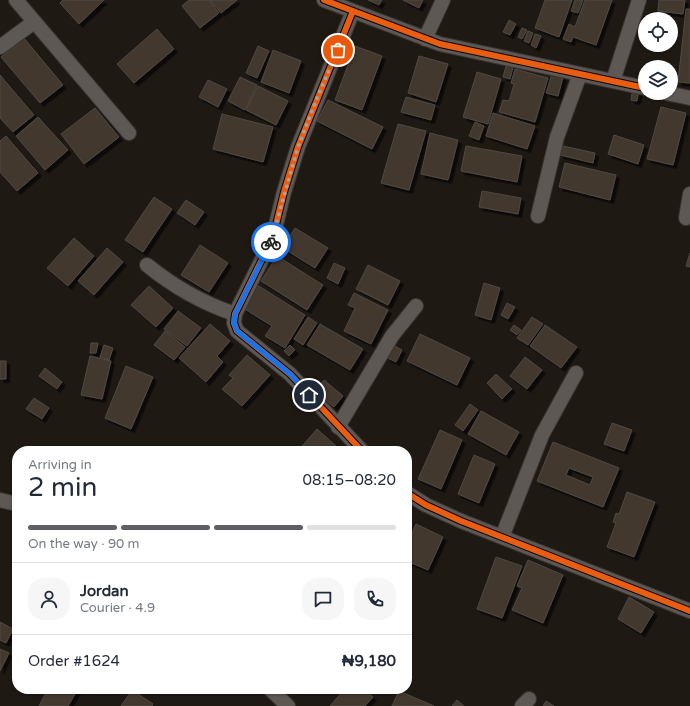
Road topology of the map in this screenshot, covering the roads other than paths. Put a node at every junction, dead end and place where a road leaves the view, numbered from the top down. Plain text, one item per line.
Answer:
1 (16, 0) edge
2 (324, 0) edge
3 (443, 0) edge
4 (639, 0) edge
5 (353, 11) junction
6 (34, 22) junction
7 (425, 39) junction
8 (0, 47) edge
9 (580, 74) junction
10 (612, 81) junction
11 (638, 87) edge
12 (678, 96) edge
13 (690, 98) edge
14 (130, 133) dead end
15 (690, 194) edge
16 (538, 216) dead end
17 (686, 218) dead end
18 (147, 265) dead end
19 (416, 306) dead end
20 (235, 314) junction
21 (576, 373) dead end
22 (338, 427) junction
23 (357, 446) edge
24 (412, 496) edge
25 (0, 500) edge
26 (12, 503) edge
27 (502, 537) junction
28 (690, 611) edge
29 (275, 694) edge
30 (288, 706) edge

1 - 6 street
2 - 5 street
3 - 7 street
4 - 10 street
5 - 7 street
5 - 20 street
6 - 8 street
6 - 14 street
7 - 9 street
9 - 10 street
9 - 16 street
10 - 11 street
12 - 13 street
15 - 17 street
18 - 20 street
19 - 22 street
20 - 22 street
21 - 27 street
22 - 23 street
24 - 27 street
25 - 26 street
27 - 28 street
29 - 30 street

